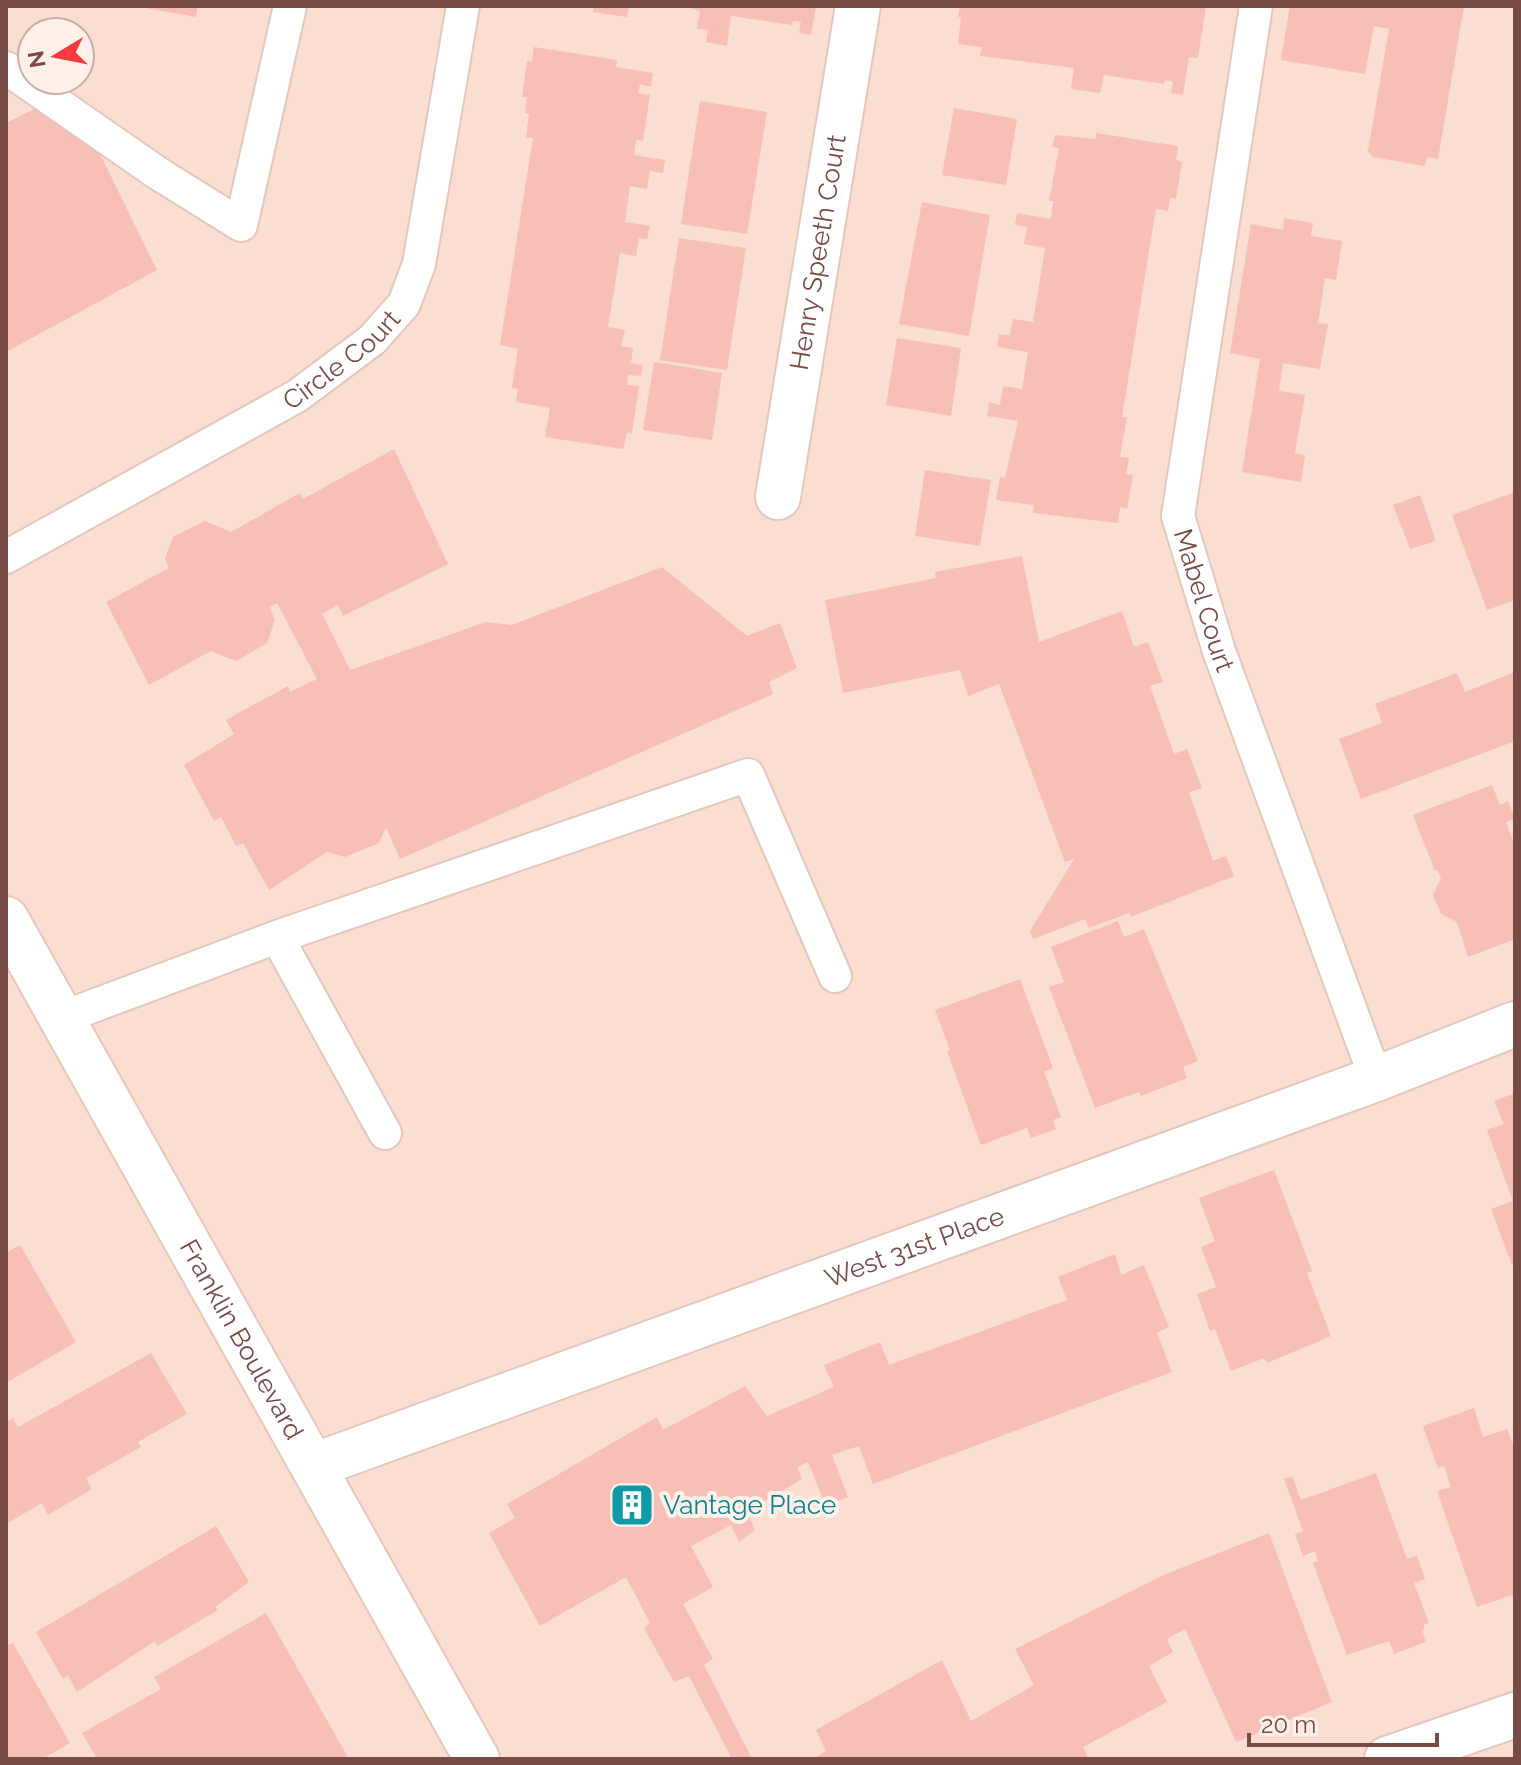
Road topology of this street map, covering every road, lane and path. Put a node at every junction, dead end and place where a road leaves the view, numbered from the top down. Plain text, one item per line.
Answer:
1 (290, 6) edge
2 (463, 6) edge
3 (858, 6) edge
4 (1256, 6) edge
5 (6, 68) edge
6 (778, 497) dead end
7 (6, 557) edge
8 (6, 919) edge
9 (277, 937) junction
10 (835, 976) dead end
11 (61, 1018) junction
12 (1515, 1024) edge
13 (1376, 1079) junction
14 (385, 1133) dead end
15 (313, 1466) junction
16 (1515, 1715) edge
17 (1450, 1749) edge
18 (477, 1759) edge
19 (1387, 1759) edge

1 - 5 lane
2 - 7 lane, Circle Court
3 - 6 street, Henry Speeth Court
4 - 13 lane, Mabel Court
8 - 11 street, Franklin Boulevard
9 - 10 lane
9 - 11 lane
9 - 14 lane
11 - 15 street, Franklin Boulevard
12 - 13 street, West 31st Place
13 - 15 street, West 31st Place
15 - 18 street, Franklin Boulevard
16 - 17 street
17 - 19 street

